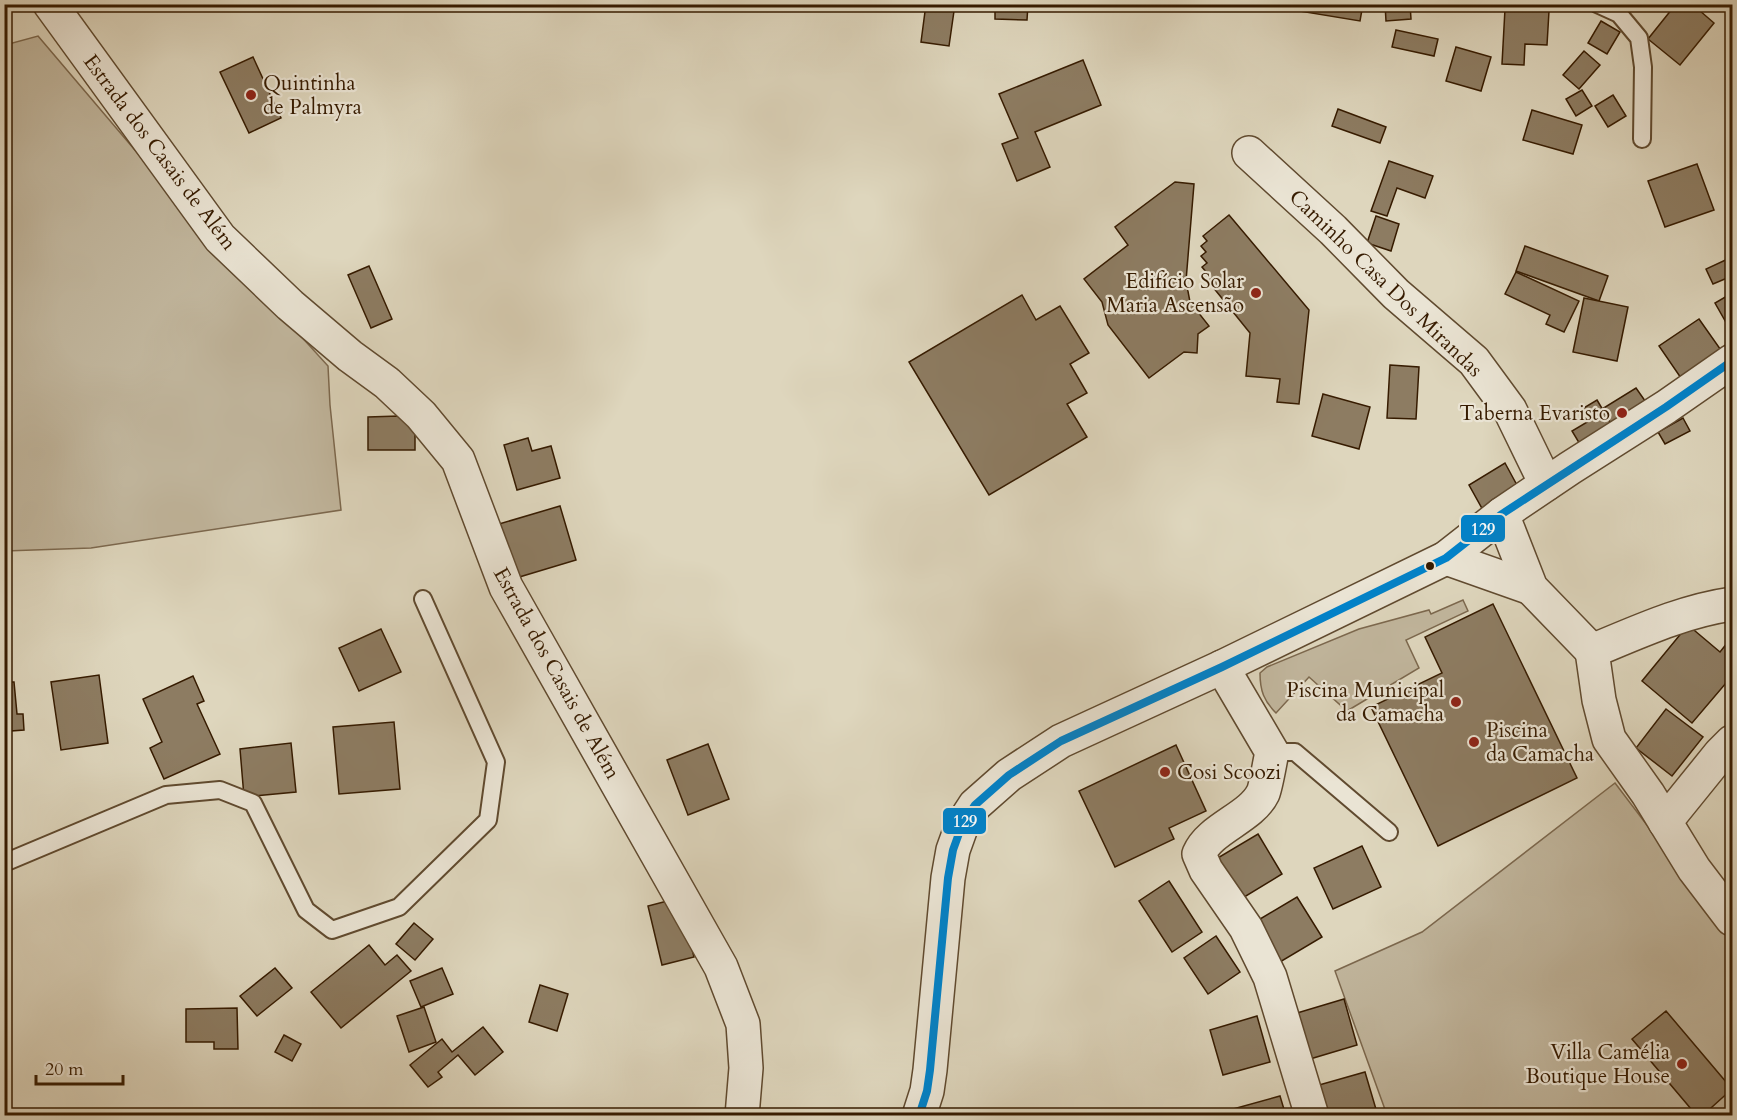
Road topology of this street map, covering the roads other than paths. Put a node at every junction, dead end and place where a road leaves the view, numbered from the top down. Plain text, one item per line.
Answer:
1 (50, 4) edge
2 (1597, 4) edge
3 (1642, 139) dead end
4 (1249, 153) dead end
5 (1732, 361) edge
6 (1546, 484) junction
7 (1502, 514) junction
8 (1446, 558) junction
9 (1531, 588) junction
10 (423, 599) dead end
11 (1732, 604) edge
12 (1592, 651) junction
13 (1222, 667) junction
14 (1732, 742) edge
15 (1272, 752) junction
16 (1665, 822) junction
17 (1389, 832) dead end
18 (4, 863) edge
19 (1732, 919) edge
20 (742, 1116) edge
21 (919, 1116) edge
22 (1312, 1116) edge

1 - 20 street, Estrada dos Casais de Além
2 - 3 lane
4 - 6 street, Caminho Casa Dos Mirandas
5 - 6 street
6 - 7 street
7 - 8 street
7 - 9 street
8 - 9 street
8 - 13 street
9 - 12 street
10 - 18 lane
11 - 12 street
12 - 16 street
13 - 15 street
13 - 21 street
14 - 16 street
15 - 17 lane
15 - 22 street
16 - 19 street

